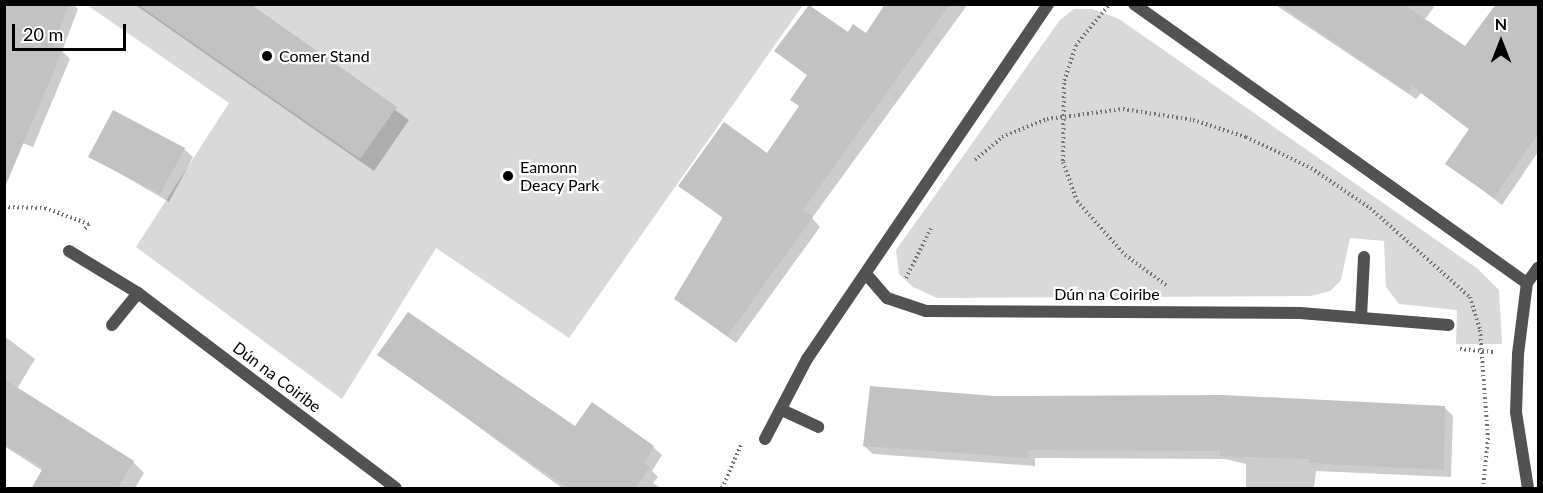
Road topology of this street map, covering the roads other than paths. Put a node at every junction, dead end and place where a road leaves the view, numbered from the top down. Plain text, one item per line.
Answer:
1 (1048, 4) edge
2 (1134, 4) edge
3 (69, 251) road end
4 (1364, 257) dead end
5 (1539, 268) edge
6 (866, 274) junction
7 (1527, 283) junction
8 (138, 292) junction
9 (1361, 317) junction
10 (112, 325) dead end
11 (1449, 325) road end
12 (782, 410) junction
13 (818, 427) dead end
14 (765, 439) road end
15 (396, 489) edge
16 (1528, 489) edge

1 - 6 street
2 - 7 street
3 - 8 street, Dún na Coiribe
4 - 9 street
5 - 7 street
6 - 9 street, Dún na Coiribe
6 - 12 street
7 - 16 street
8 - 10 street
8 - 15 street, Dún na Coiribe
9 - 11 street, Dún na Coiribe
12 - 13 street
12 - 14 street

